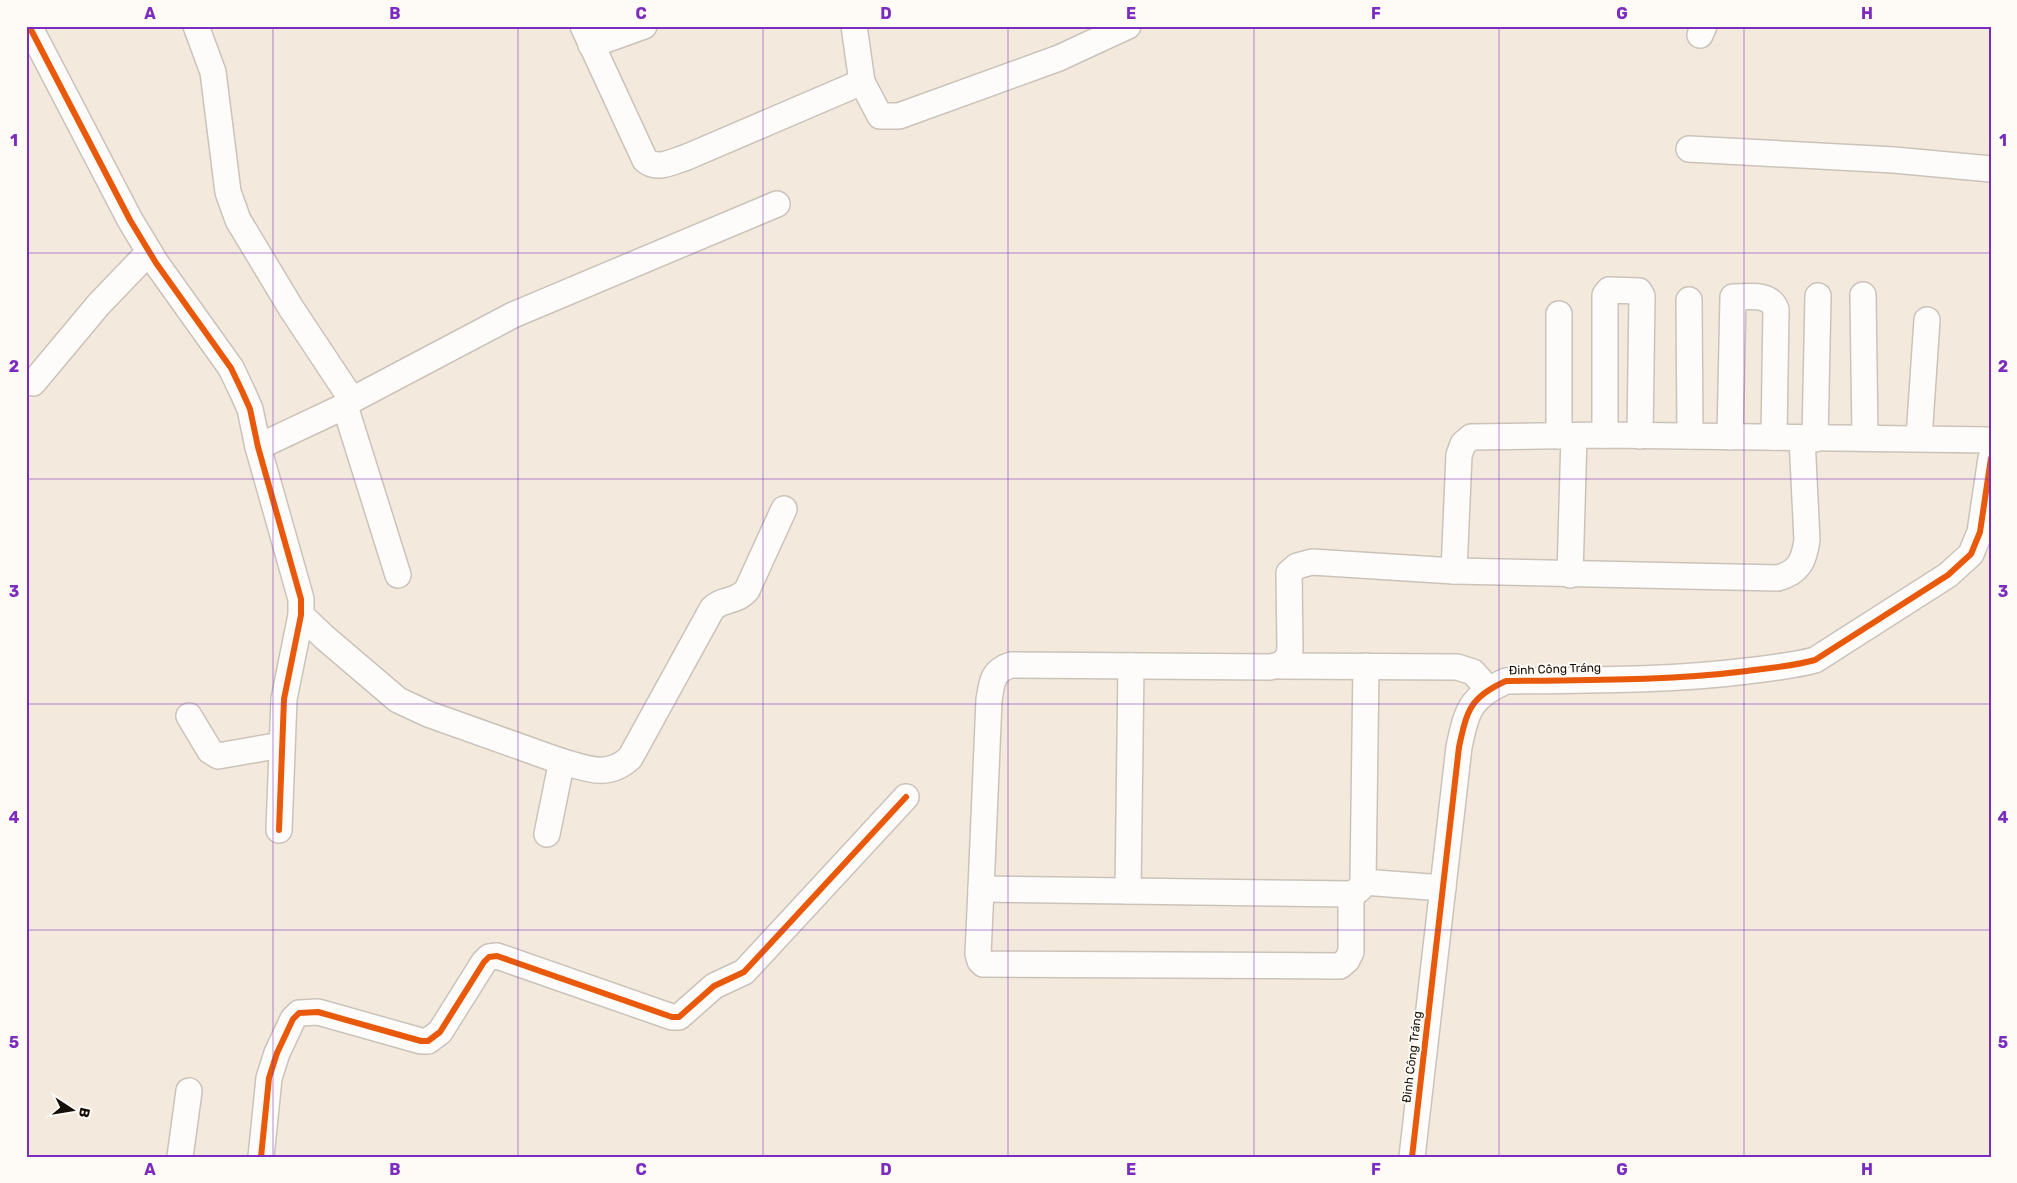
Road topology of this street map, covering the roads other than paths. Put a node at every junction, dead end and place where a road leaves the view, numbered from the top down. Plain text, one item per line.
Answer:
1 (29, 26) edge
2 (196, 26) edge
3 (644, 26) edge
4 (854, 26) edge
5 (1128, 26) edge
6 (587, 36) edge
7 (862, 82) junction
8 (1689, 149) dead end
9 (1991, 169) edge
10 (777, 204) dead end
11 (149, 252) junction
12 (1863, 295) dead end
13 (1818, 296) dead end
14 (1689, 300) dead end
15 (1559, 314) dead end
16 (1927, 320) dead end
17 (33, 383) dead end
18 (349, 403) junction
19 (1605, 435) junction
20 (1567, 436) junction
21 (1640, 436) junction
22 (1690, 436) junction
23 (1730, 437) junction
24 (1774, 437) junction
25 (1865, 438) junction
26 (1919, 438) junction
27 (1808, 439) junction
28 (1991, 440) edge
29 (258, 447) junction
30 (1991, 458) edge
31 (784, 509) dead end
32 (1454, 572) junction
33 (398, 574) dead end
34 (1570, 575) junction
35 (302, 615) junction
36 (1131, 666) junction
37 (1281, 666) junction
38 (1366, 666) junction
39 (1488, 689) junction
40 (189, 716) dead end
41 (281, 745) junction
42 (560, 761) junction
43 (906, 797) dead end
44 (279, 830) dead end
45 (547, 834) dead end
46 (1357, 888) junction
47 (1443, 888) junction
48 (981, 889) junction
49 (1128, 891) junction
50 (189, 1091) dead end
51 (180, 1157) edge
52 (261, 1157) edge
53 (1412, 1157) edge

1 - 11 street
2 - 18 street
3 - 6 street
4 - 7 street
5 - 7 street
6 - 7 street
8 - 9 street
10 - 18 street
11 - 17 street
11 - 29 street
12 - 25 street
13 - 27 street
14 - 22 street
15 - 20 street
16 - 26 street
18 - 29 street
18 - 33 street
19 - 20 street
19 - 21 street
19 - 21 street
20 - 32 street
20 - 34 street
21 - 22 street
22 - 23 street
23 - 24 street
23 - 24 street
24 - 27 street
25 - 26 street
25 - 27 street
26 - 28 street
27 - 34 street
29 - 35 street
30 - 39 street, Đinh Công Tráng
31 - 42 street
32 - 34 street
32 - 37 street
35 - 41 street
35 - 42 street
36 - 37 street
36 - 48 street
36 - 49 street
37 - 38 street
38 - 39 street
38 - 46 street
39 - 47 street, Đinh Công Tráng
40 - 41 street
41 - 44 street
42 - 45 street
43 - 52 street
46 - 47 street
46 - 48 street
46 - 49 street
47 - 53 street, Đinh Công Tráng
48 - 49 street
50 - 51 street

